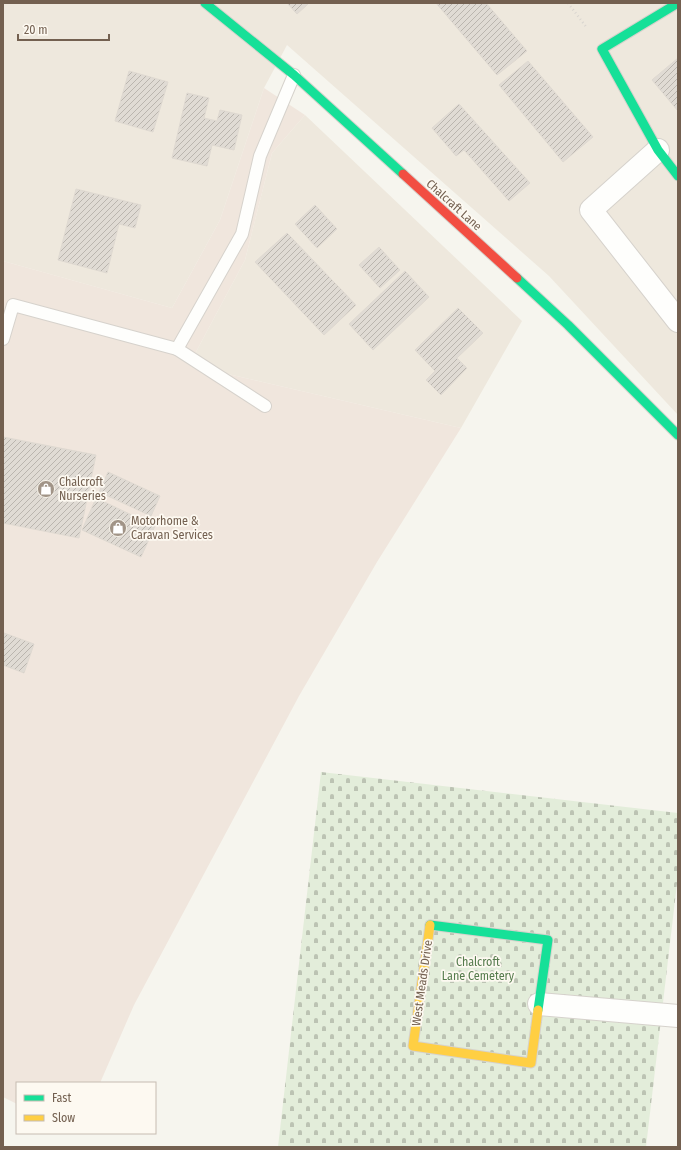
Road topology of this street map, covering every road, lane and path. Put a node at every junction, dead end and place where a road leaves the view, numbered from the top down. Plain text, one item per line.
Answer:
1 (205, 3) edge
2 (678, 3) edge
3 (294, 75) junction
4 (658, 150) junction
5 (678, 176) edge
6 (678, 321) edge
7 (3, 339) edge
8 (177, 349) junction
9 (265, 406) dead end
10 (678, 435) edge
11 (539, 1004) junction
12 (678, 1016) edge

1 - 3 street, Chalcraft Lane
2 - 4 street
3 - 8 lane
3 - 10 street, Chalcraft Lane
4 - 5 street
4 - 6 street
7 - 8 lane
8 - 9 lane
11 - 11 street, West Meads Drive
11 - 12 street

